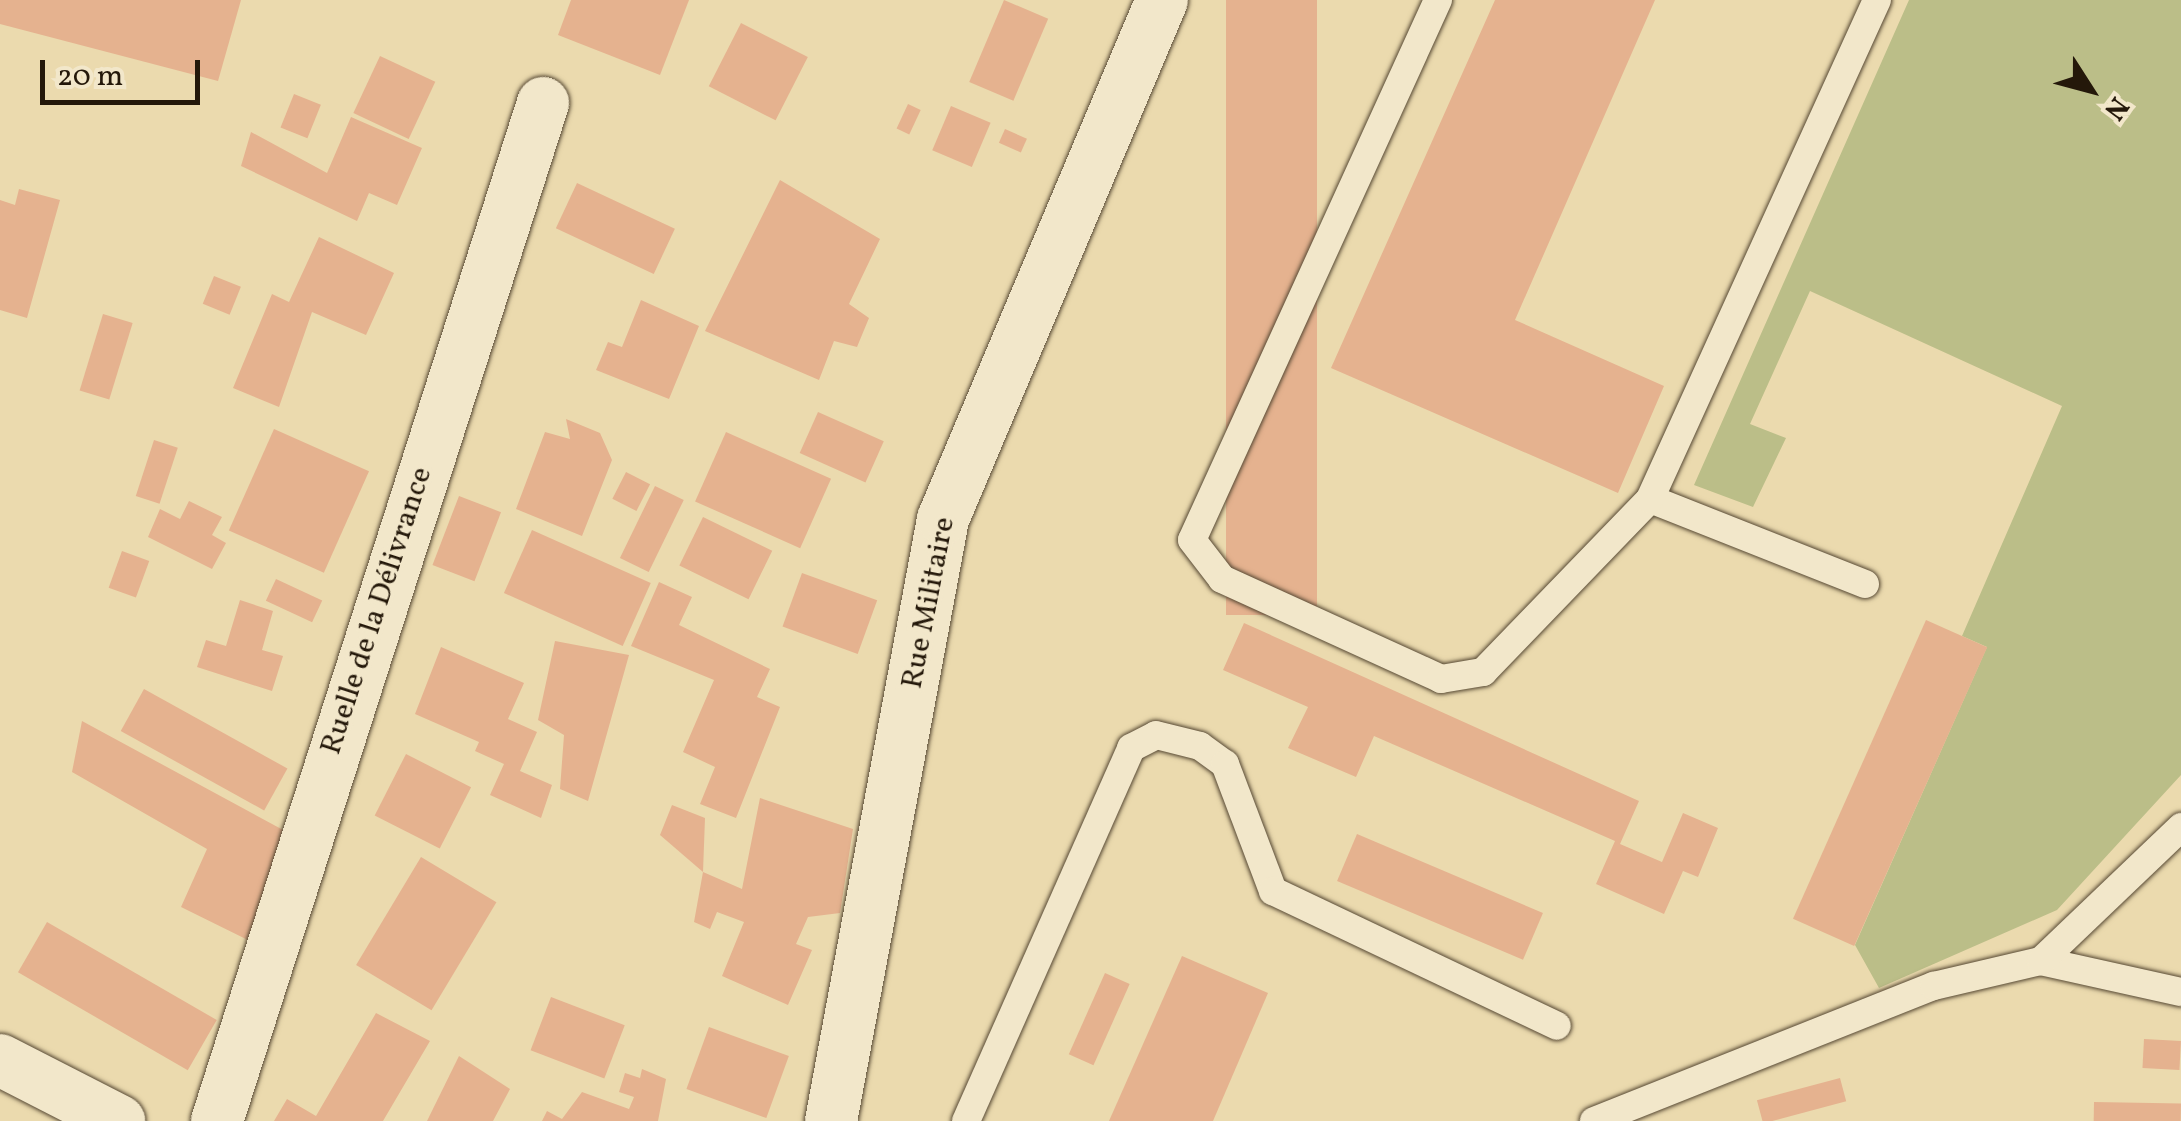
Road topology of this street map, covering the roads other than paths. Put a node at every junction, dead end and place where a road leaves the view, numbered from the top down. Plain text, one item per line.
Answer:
1 (1162, 0) edge
2 (1438, 0) edge
3 (1877, 0) edge
4 (542, 104) dead end
5 (1650, 499) junction
6 (1865, 584) dead end
7 (2181, 827) edge
8 (2042, 961) junction
9 (2181, 992) edge
10 (1557, 1026) dead end
11 (0, 1060) edge
12 (120, 1121) edge
13 (217, 1121) edge
14 (831, 1121) edge
15 (966, 1121) edge
16 (1594, 1121) edge

1 - 14 street, Rue Militaire
2 - 5 lane
3 - 5 lane
4 - 13 street, Ruelle de la Délivrance
5 - 6 lane
7 - 8 lane
8 - 9 lane
8 - 16 lane
10 - 15 lane
11 - 12 street

